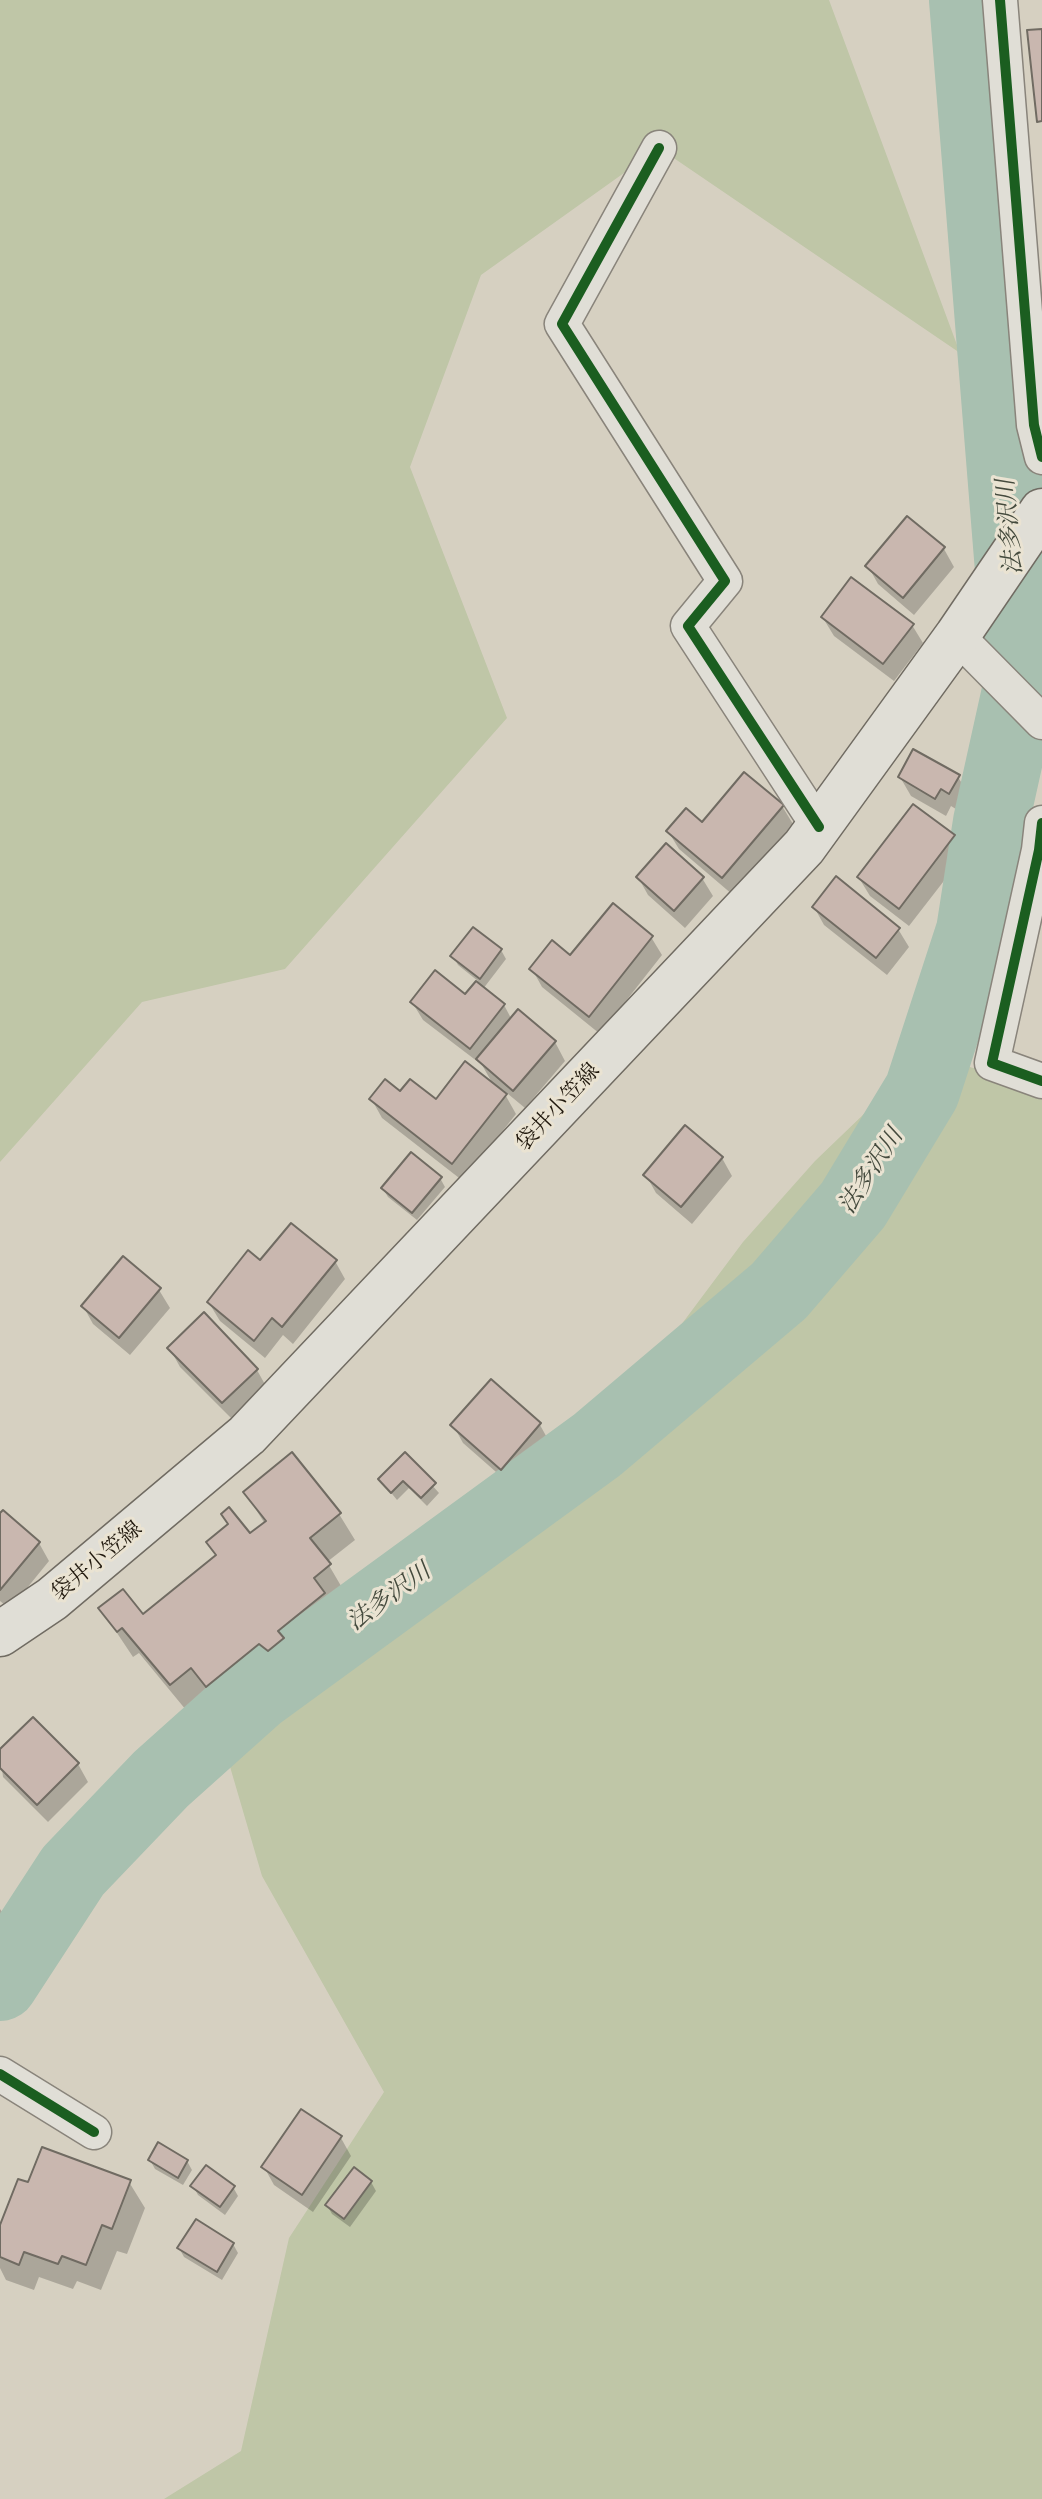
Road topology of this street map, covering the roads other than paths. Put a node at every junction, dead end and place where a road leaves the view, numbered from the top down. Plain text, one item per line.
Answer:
1 (1000, 0) edge
2 (659, 148) dead end
3 (1042, 457) edge
4 (1042, 511) edge
5 (957, 636) junction
6 (1042, 722) edge
7 (819, 827) junction
8 (1041, 841) edge
9 (1042, 1081) edge
10 (0, 1634) edge
11 (0, 2074) edge
12 (94, 2132) dead end

1 - 3 street
2 - 7 street
4 - 5 main road, 袋井小笠線
5 - 6 street
5 - 7 main road, 袋井小笠線
7 - 10 main road, 袋井小笠線
8 - 9 street
11 - 12 street

